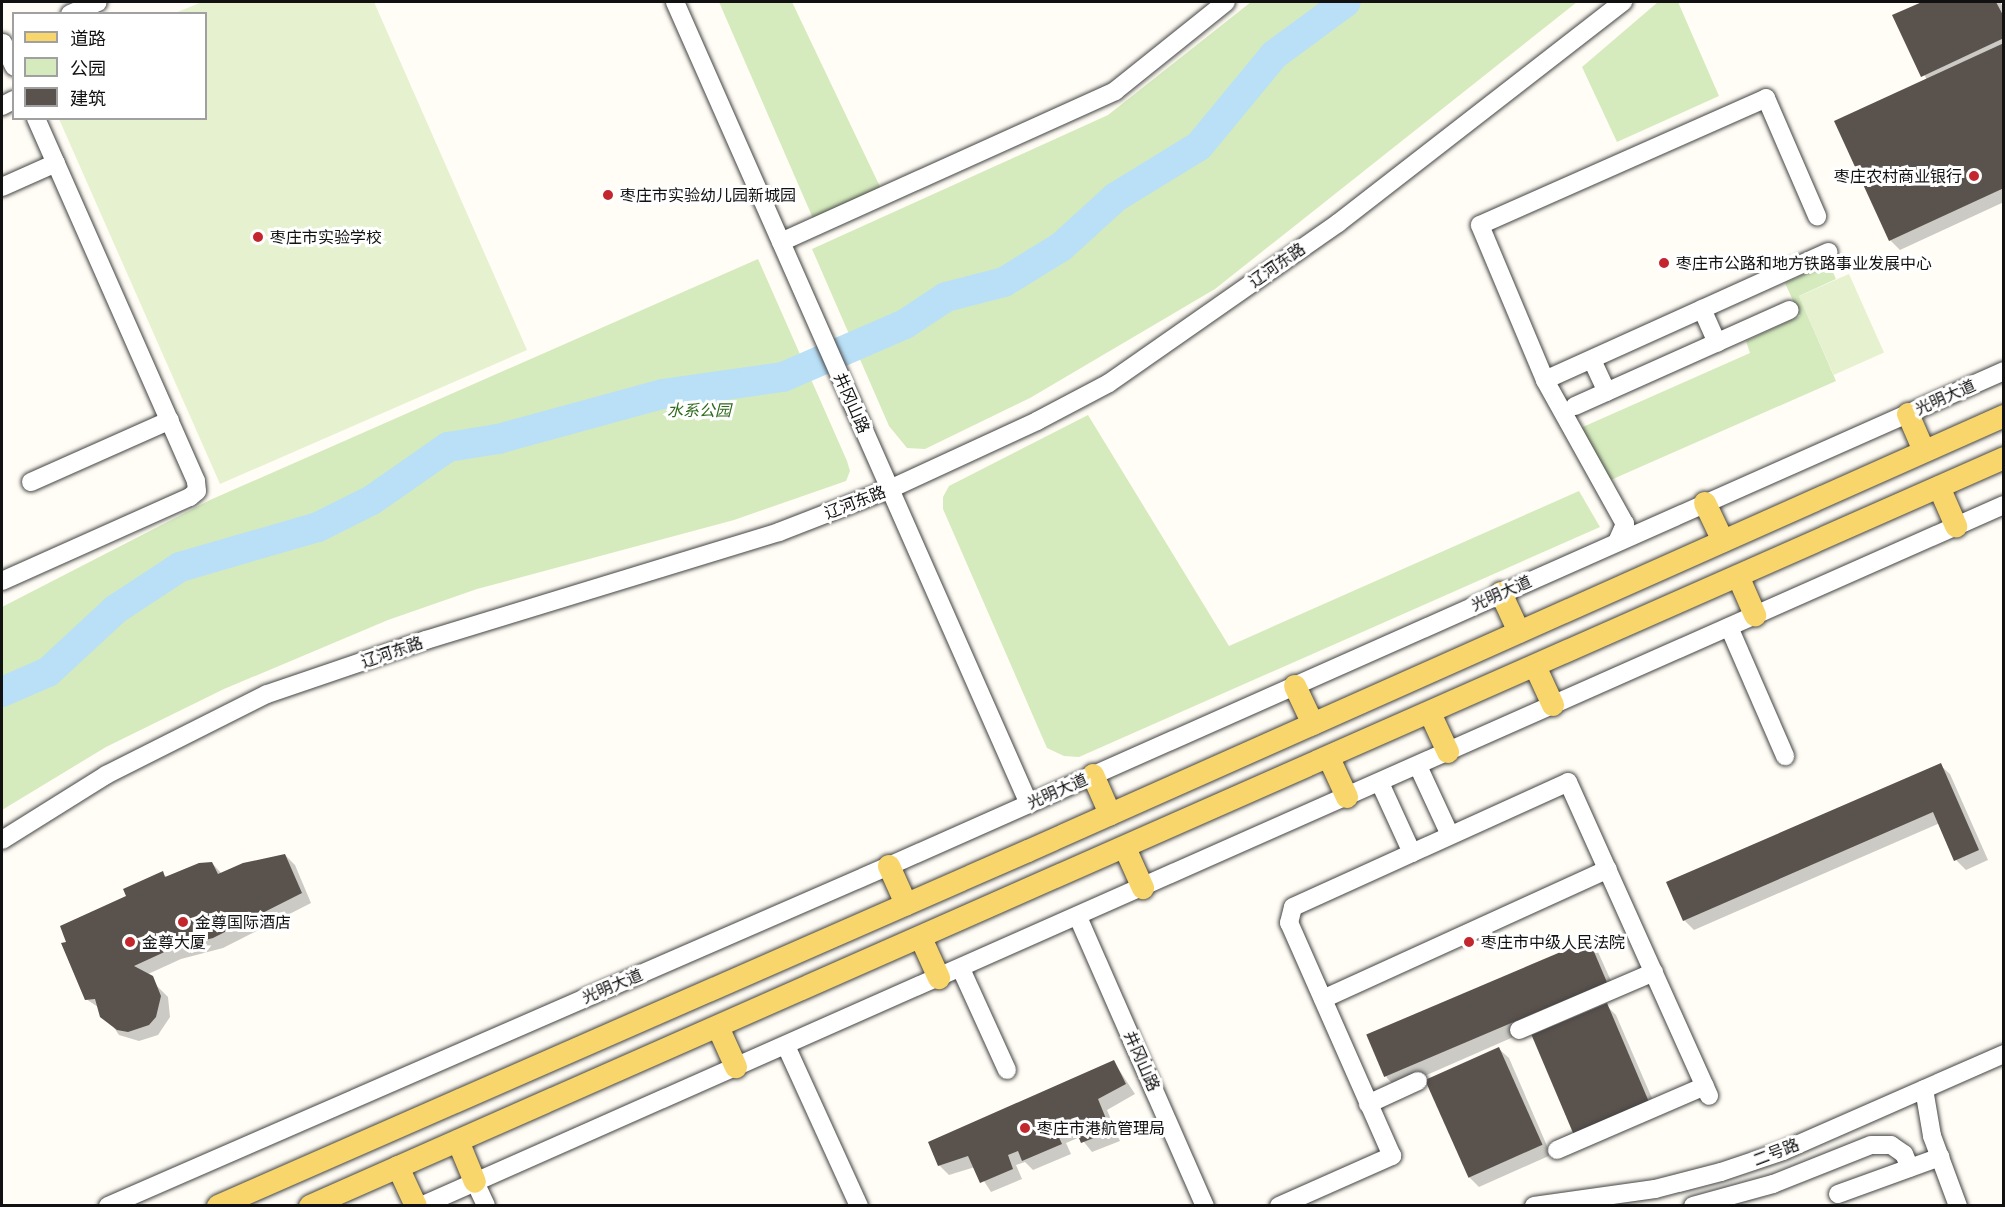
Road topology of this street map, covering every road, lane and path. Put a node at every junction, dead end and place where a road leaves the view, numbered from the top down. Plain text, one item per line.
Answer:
1 (98, 2) edge
2 (675, 2) edge
3 (1226, 2) edge
4 (1623, 2) edge
5 (75, 12) edge
6 (6, 42) edge
7 (12, 61) edge
8 (37, 120) edge
9 (56, 163) junction
10 (2, 187) edge
11 (1817, 216) dead end
12 (781, 242) junction
13 (1828, 252) dead end
14 (1702, 309) junction
15 (1790, 310) dead end
16 (1717, 343) junction
17 (1592, 360) junction
18 (2004, 371) edge
19 (1545, 380) junction
20 (1607, 392) junction
21 (1575, 406) dead end
22 (1908, 414) junction
23 (2004, 416) edge
24 (170, 420) junction
25 (1924, 451) junction
26 (2004, 458) edge
27 (31, 482) dead end
28 (1939, 487) junction
29 (890, 489) junction
30 (1705, 502) junction
31 (2004, 504) edge
32 (1956, 526) junction
33 (1723, 541) junction
34 (1617, 542) junction
35 (1738, 576) junction
36 (2, 581) edge
37 (1501, 593) junction
38 (1755, 615) junction
39 (1730, 627) junction
40 (1519, 632) junction
41 (1535, 666) junction
42 (1295, 686) junction
43 (1553, 705) junction
44 (1430, 712) junction
45 (1313, 724) junction
46 (1448, 752) junction
47 (1785, 756) dead end
48 (1329, 758) junction
49 (1418, 766) junction
50 (1094, 775) junction
51 (1380, 783) junction
52 (1347, 797) junction
53 (1029, 804) junction
54 (1110, 814) junction
55 (1450, 835) junction
56 (2, 840) edge
57 (1125, 848) junction
58 (1412, 853) junction
59 (889, 866) junction
60 (1608, 869) junction
61 (1143, 888) junction
62 (906, 904) junction
63 (1078, 917) junction
64 (921, 938) junction
65 (962, 969) junction
66 (1654, 972) junction
67 (939, 978) junction
68 (1323, 999) junction
69 (718, 1027) junction
70 (1520, 1030) dead end
71 (786, 1046) junction
72 (2004, 1054) edge
73 (736, 1067) junction
74 (1007, 1070) dead end
75 (1418, 1081) dead end
76 (1924, 1089) junction
77 (1368, 1104) junction
78 (458, 1141) junction
79 (1557, 1150) dead end
80 (1940, 1157) junction
81 (398, 1167) junction
82 (1910, 1168) junction
83 (475, 1182) junction
84 (1838, 1194) dead end
85 (108, 1206) edge
86 (218, 1206) edge
87 (310, 1206) edge
88 (416, 1206) edge
89 (421, 1206) edge
90 (486, 1206) edge
91 (859, 1206) edge
92 (1205, 1206) edge
93 (1279, 1206) edge
94 (1534, 1206) edge
95 (1693, 1206) edge
96 (1958, 1206) edge

1 - 5 street
2 - 12 street, 井冈山路
3 - 12 street
4 - 29 street, 辽河东路
6 - 7 street
8 - 9 street
9 - 10 street
9 - 24 street
11 - 19 street
12 - 29 street, 井冈山路
13 - 14 street
14 - 16 street
14 - 17 street
15 - 16 street
16 - 20 street
17 - 19 street
17 - 20 street
18 - 22 street, 光明大道
19 - 34 street
20 - 21 street
22 - 25 main road
22 - 30 street, 光明大道
23 - 25 main road
24 - 27 street
24 - 36 street
25 - 33 main road
26 - 28 main road
28 - 32 main road
28 - 35 main road
29 - 53 street, 井冈山路
29 - 56 street, 辽河东路
30 - 33 main road
30 - 34 street, 光明大道
31 - 32 street
32 - 38 street
33 - 40 main road
34 - 37 street, 光明大道
35 - 38 main road
35 - 41 main road
37 - 40 main road
37 - 42 street, 光明大道
38 - 39 street
39 - 43 street
39 - 47 street
40 - 45 main road
41 - 43 main road
41 - 44 main road
42 - 45 main road
42 - 50 street, 光明大道
43 - 46 street
44 - 46 main road
44 - 48 main road
45 - 54 main road
46 - 49 street
48 - 52 main road
48 - 57 main road
49 - 51 street
49 - 55 street
50 - 53 street, 光明大道
50 - 54 main road
51 - 52 street
51 - 58 street
52 - 61 street
53 - 59 street, 光明大道
54 - 62 main road
55 - 58 street
55 - 60 street
57 - 61 main road
57 - 64 main road
58 - 68 street
59 - 62 main road
59 - 85 street, 光明大道
60 - 66 street
60 - 68 street
61 - 63 street
62 - 86 main road
63 - 65 street
63 - 92 street, 井冈山路
64 - 67 main road
64 - 69 main road
65 - 67 street
65 - 74 street
66 - 70 street
66 - 79 street
67 - 71 street
68 - 77 street
69 - 73 main road
69 - 78 main road
71 - 73 street
71 - 91 street
72 - 76 street, 二号路
73 - 83 street
75 - 77 street
76 - 80 street
76 - 94 street, 二号路
77 - 93 street
78 - 81 main road
78 - 83 main road
80 - 82 street
80 - 96 street
81 - 87 main road
81 - 88 main road
82 - 84 street
82 - 95 street
83 - 89 street
83 - 90 street

